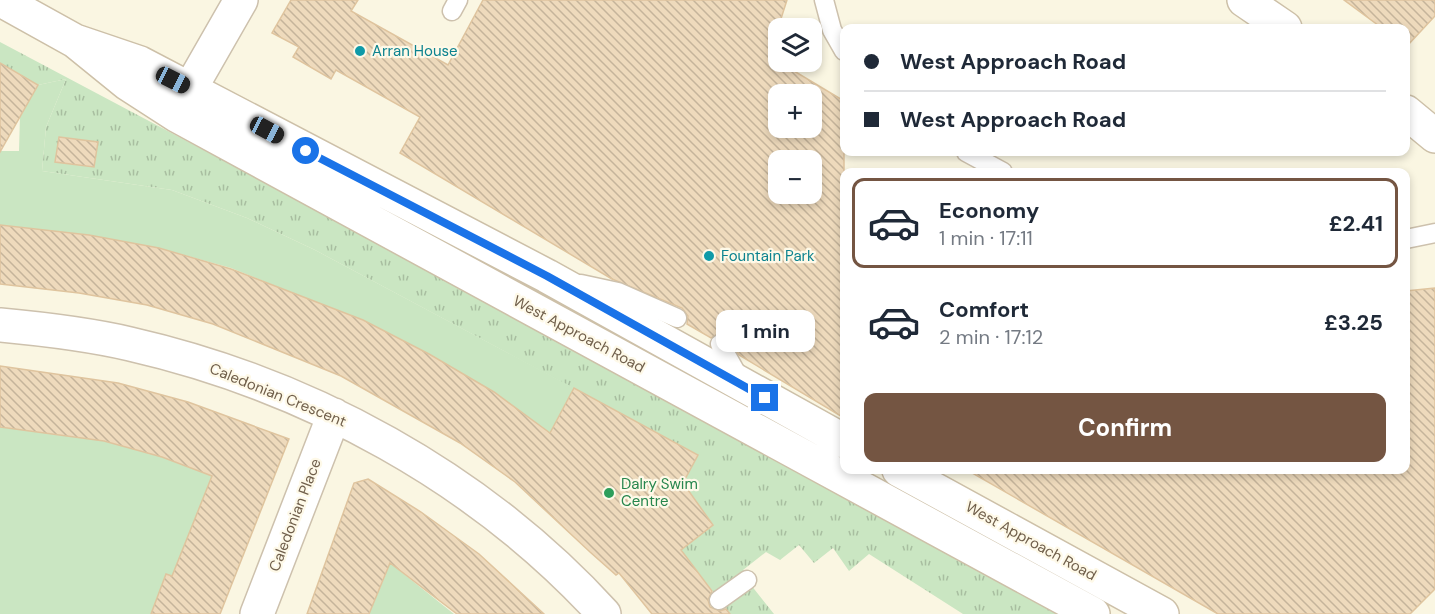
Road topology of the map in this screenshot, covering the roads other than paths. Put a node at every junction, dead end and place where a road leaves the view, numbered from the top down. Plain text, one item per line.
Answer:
1 (1, 0) edge
2 (241, 0) edge
3 (824, 0) edge
4 (1244, 0) edge
5 (1279, 24) edge
6 (75, 41) junction
7 (840, 44) edge
8 (190, 89) junction
9 (973, 156) edge
10 (996, 168) edge
11 (1435, 233) edge
12 (1410, 238) edge
13 (547, 276) junction
14 (678, 318) dead end
15 (0, 325) edge
16 (720, 344) dead end
17 (745, 388) junction
18 (334, 415) junction
19 (840, 439) edge
20 (906, 474) edge
21 (747, 580) dead end
22 (719, 600) dead end
23 (257, 614) edge
24 (604, 614) edge
25 (1093, 614) edge
26 (1162, 614) edge

1 - 6 street, West Approach Road
2 - 8 street
3 - 7 lane
4 - 5 street
6 - 8 street, West Approach Road
6 - 25 street, West Approach Road
8 - 13 street, West Approach Road
9 - 10 lane
11 - 12 lane
13 - 14 lane
13 - 17 street, West Approach Road
15 - 18 street, Caledonian Crescent
16 - 17 lane
17 - 19 street, West Approach Road
18 - 23 street, Caledonian Place
18 - 24 street, Caledonian Crescent
20 - 26 street, West Approach Road
21 - 22 lane

